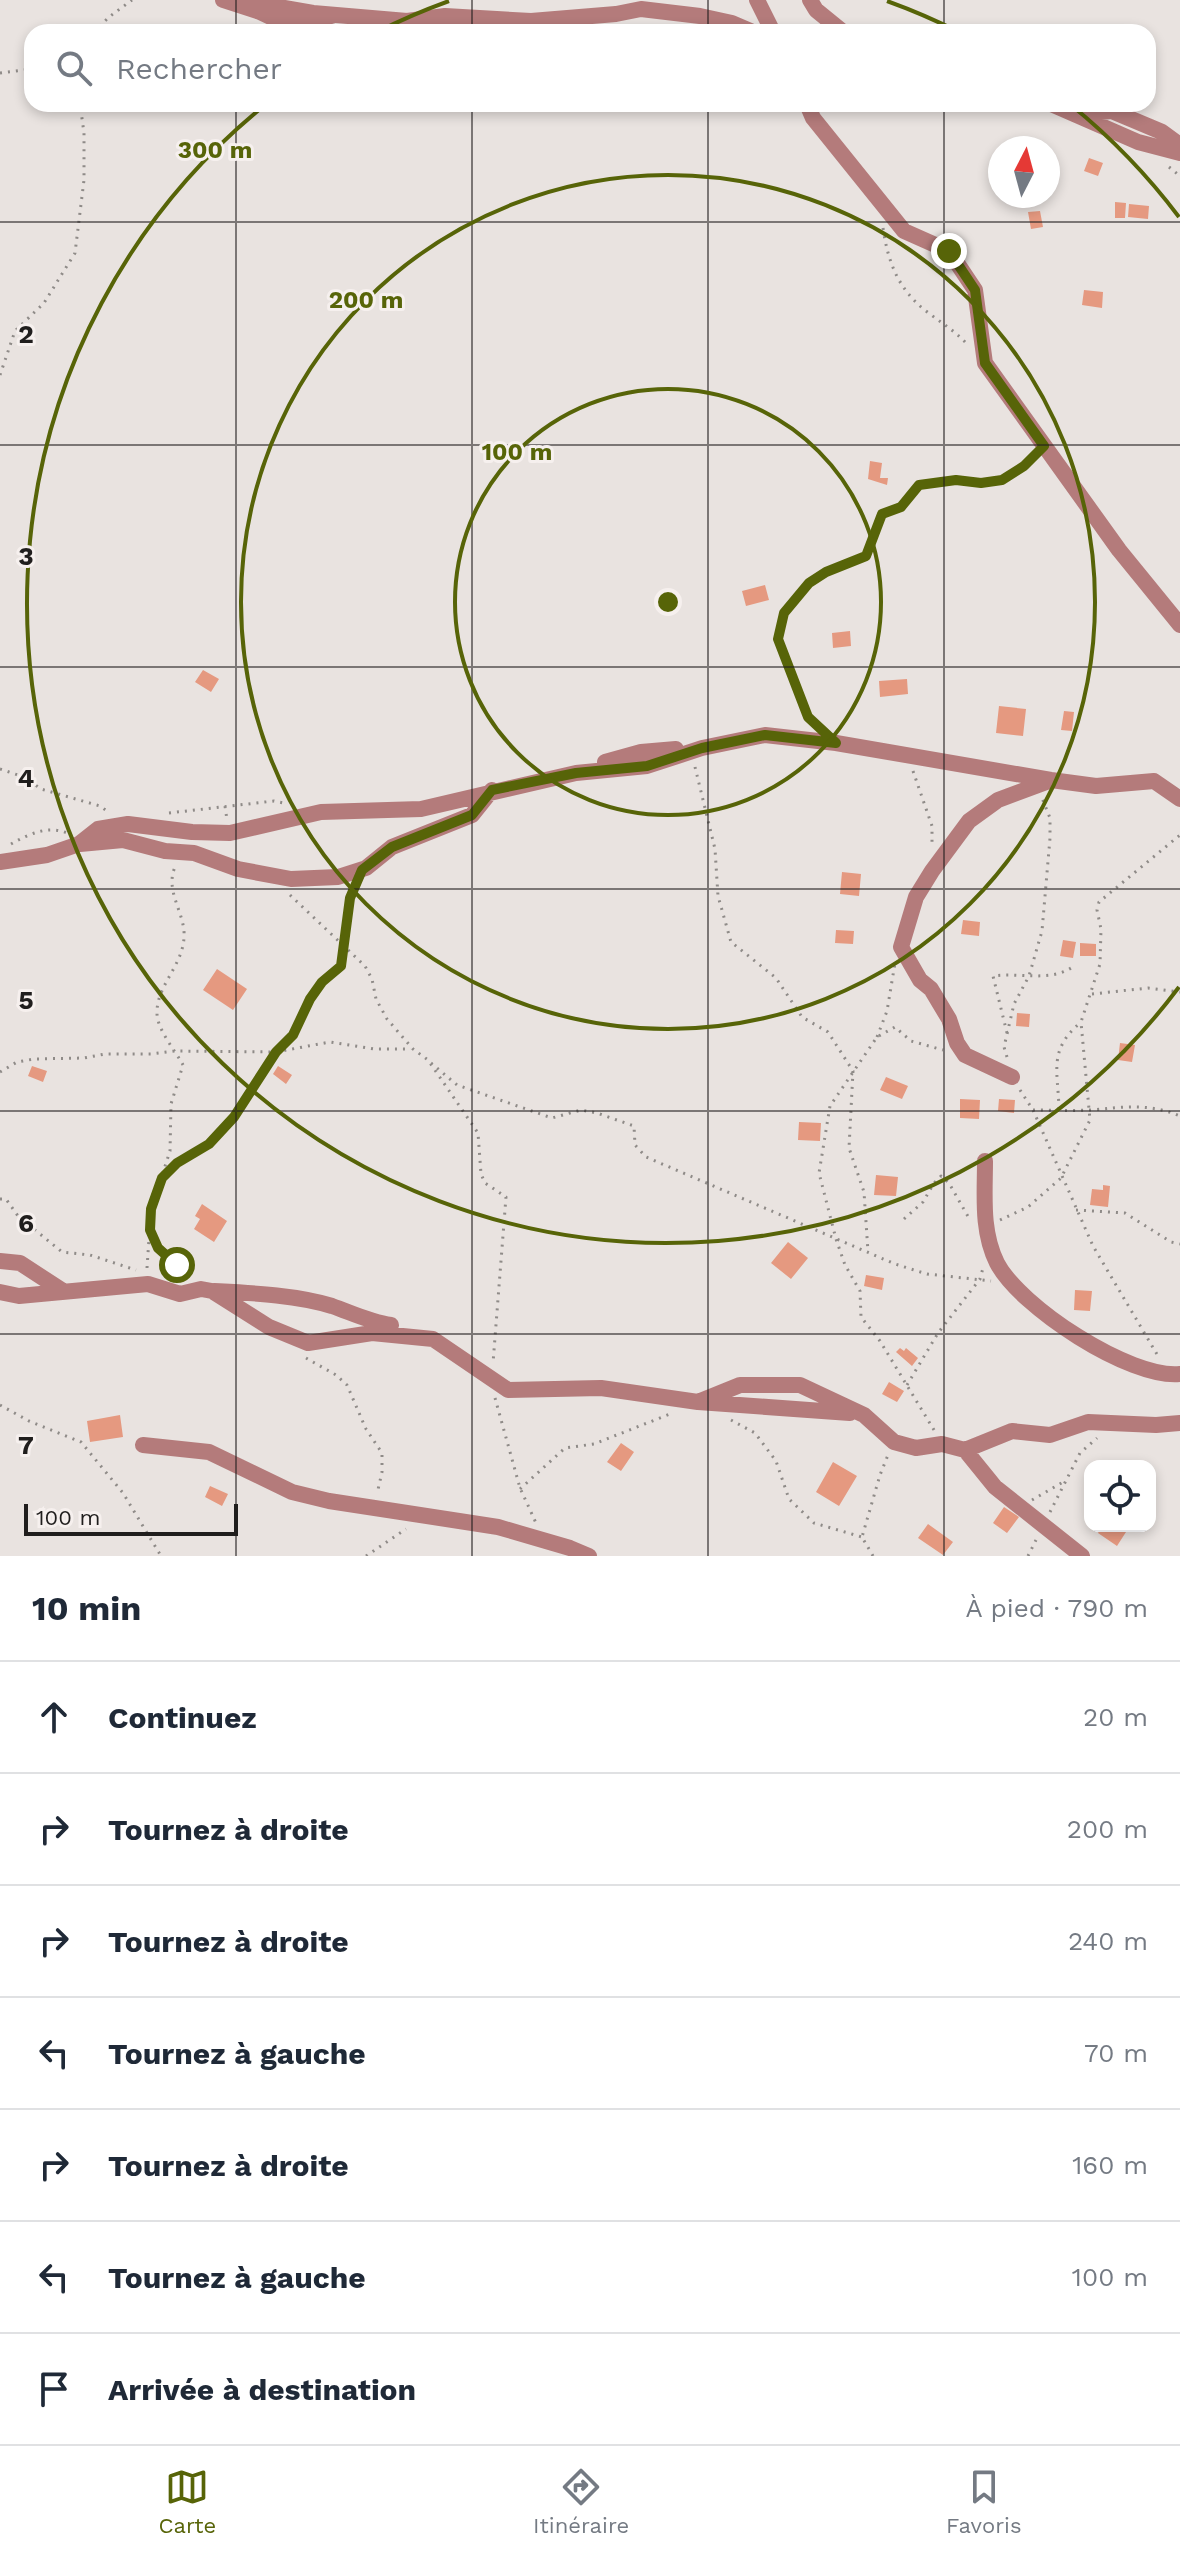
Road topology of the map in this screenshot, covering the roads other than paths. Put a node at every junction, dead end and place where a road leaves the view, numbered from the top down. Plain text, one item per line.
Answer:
1 (223, 0) edge
2 (255, 0) edge
3 (757, 0) edge
4 (810, 0) edge
5 (407, 21) junction
6 (302, 24) edge
7 (392, 24) edge
8 (734, 24) edge
9 (769, 24) edge
10 (833, 24) edge
11 (816, 112) edge
12 (1067, 112) edge
13 (1102, 112) edge
14 (1114, 112) edge
15 (1073, 115) junction
16 (1180, 145) edge
17 (1180, 153) edge
18 (1180, 625) edge
19 (1044, 783) junction
20 (492, 790) junction
21 (1180, 799) edge
22 (81, 842) junction
23 (3, 855) edge
24 (1012, 1077) road end
25 (985, 1161) dead end
26 (0, 1261) edge
27 (206, 1290) junction
28 (63, 1291) junction
29 (0, 1292) edge
30 (433, 1339) junction
31 (1180, 1374) edge
32 (698, 1402) junction
33 (864, 1415) junction
34 (1180, 1423) edge
35 (143, 1445) dead end
36 (965, 1450) junction
37 (589, 1556) edge
38 (1082, 1556) edge

1 - 6 street
2 - 5 street
3 - 9 street
4 - 10 street
5 - 7 street
5 - 8 street
11 - 18 street
12 - 15 street
13 - 15 street
14 - 16 street
15 - 17 street
19 - 20 street
19 - 21 street
19 - 24 street
20 - 22 street
20 - 22 street
22 - 23 street
25 - 31 street
26 - 28 street
27 - 28 street
27 - 30 street
27 - 30 street
28 - 29 street
30 - 32 street
32 - 33 street
32 - 33 street
33 - 36 street
34 - 36 street
35 - 37 street
36 - 38 street

